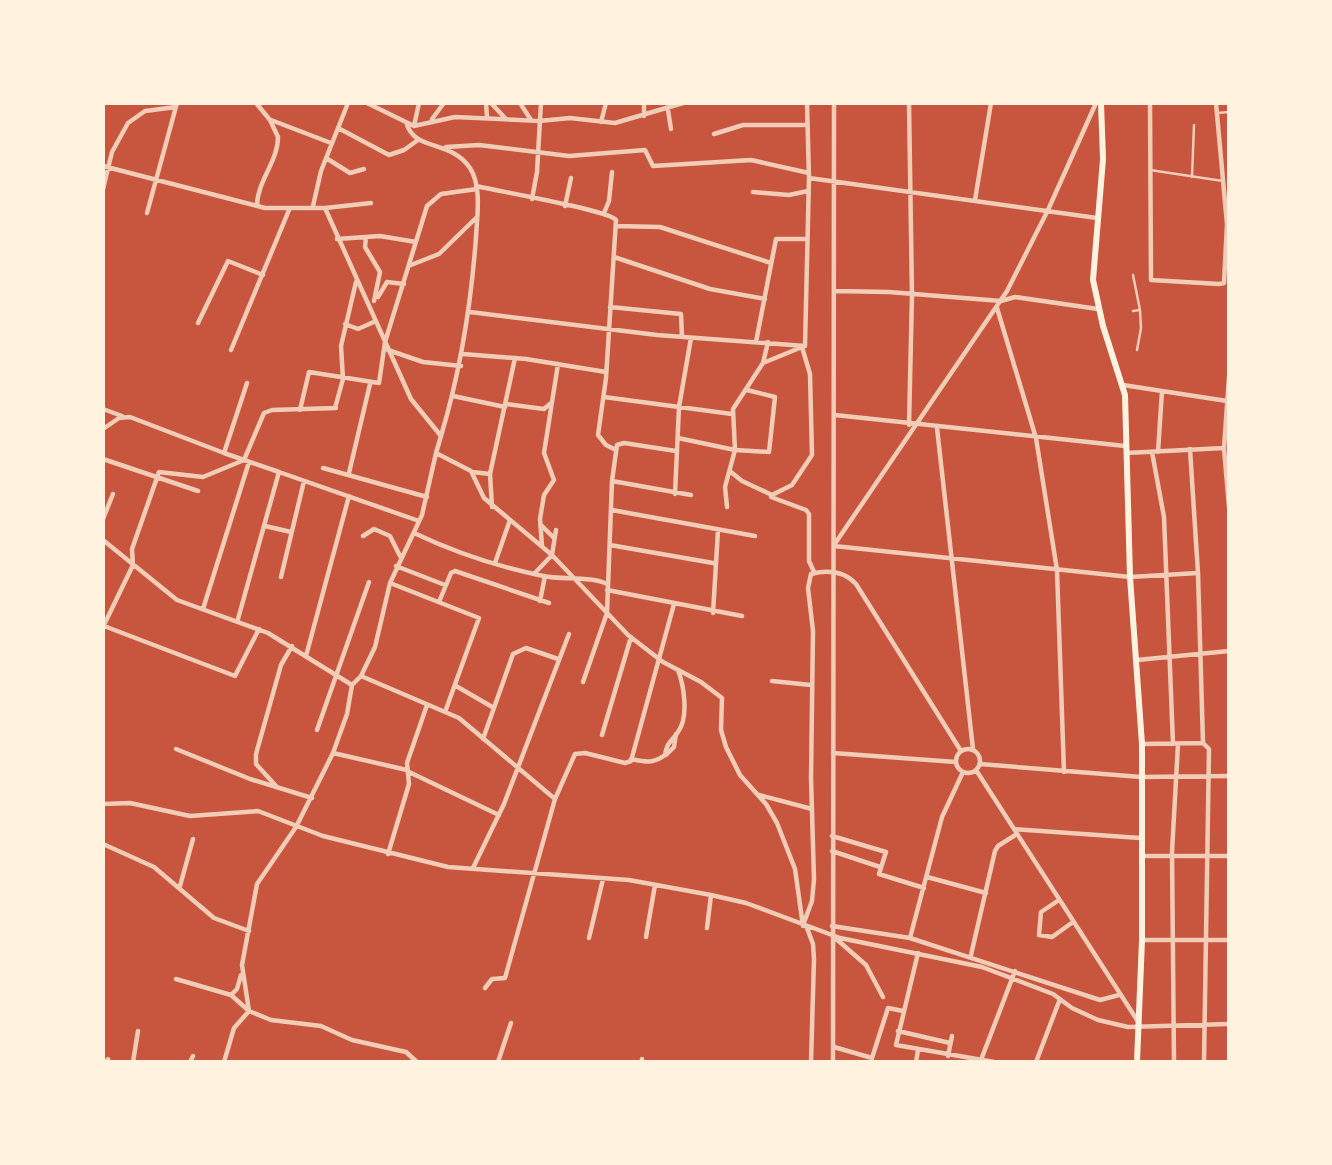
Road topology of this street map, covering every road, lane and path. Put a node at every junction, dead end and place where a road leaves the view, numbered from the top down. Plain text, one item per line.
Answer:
1 (256, 103) edge
2 (348, 103) edge
3 (367, 103) edge
4 (384, 103) edge
5 (419, 103) edge
6 (444, 103) edge
7 (489, 103) edge
8 (541, 103) edge
9 (606, 103) edge
10 (644, 103) edge
11 (683, 103) edge
12 (807, 103) edge
13 (834, 103) edge
14 (909, 103) edge
15 (991, 103) edge
16 (1096, 103) edge
17 (1101, 103) edge
18 (1150, 103) edge
19 (1216, 103) edge
20 (177, 105) edge
21 (520, 105) edge
22 (668, 110) junction
23 (383, 111) junction
24 (1229, 112) edge
25 (1217, 113) junction
26 (644, 116) junction
27 (487, 117) junction
28 (506, 118) junction
29 (270, 120) junction
30 (532, 120) junction
31 (539, 121) junction
32 (429, 122) junction
33 (601, 122) junction
34 (407, 125) junction
35 (807, 125) junction
36 (1194, 125) dead end
37 (414, 126) junction
38 (338, 128) junction
39 (671, 129) dead end
40 (714, 134) dead end
41 (418, 140) junction
42 (331, 143) junction
43 (446, 147) junction
44 (538, 153) junction
45 (326, 158) junction
46 (105, 166) edge
47 (365, 169) dead end
48 (1150, 170) junction
49 (612, 172) dead end
50 (809, 176) junction
51 (1192, 177) junction
52 (571, 178) dead end
53 (157, 179) junction
54 (835, 181) junction
55 (1223, 181) junction
56 (103, 188) edge
57 (476, 188) junction
58 (908, 190) junction
59 (808, 191) junction
60 (753, 192) dead end
61 (531, 199) junction
62 (975, 200) junction
63 (371, 203) dead end
64 (257, 206) junction
65 (313, 206) junction
66 (565, 206) junction
67 (325, 208) junction
68 (289, 210) junction
69 (1048, 210) junction
70 (147, 213) dead end
71 (604, 213) junction
72 (477, 217) junction
73 (1097, 218) junction
74 (617, 226) junction
75 (366, 237) junction
76 (337, 239) junction
77 (806, 239) junction
78 (415, 242) junction
79 (614, 257) junction
80 (771, 263) junction
81 (410, 266) junction
82 (263, 275) junction
83 (1133, 275) dead end
84 (357, 281) junction
85 (404, 284) junction
86 (834, 291) junction
87 (912, 295) junction
88 (765, 299) junction
89 (1001, 301) junction
90 (371, 302) junction
91 (610, 307) junction
92 (996, 308) junction
93 (1098, 309) junction
94 (1140, 310) junction
95 (1133, 311) dead end
96 (470, 312) junction
97 (376, 321) junction
98 (198, 323) dead end
99 (345, 324) junction
100 (609, 330) junction
101 (682, 337) junction
102 (691, 338) junction
103 (385, 342) junction
104 (756, 342) junction
105 (768, 342) junction
106 (802, 347) junction
107 (231, 350) dead end
108 (387, 350) junction
109 (1137, 350) dead end
110 (463, 354) junction
111 (515, 358) junction
112 (763, 363) junction
113 (558, 364) junction
114 (461, 366) junction
115 (606, 372) junction
116 (1229, 377) edge
117 (343, 379) junction
118 (247, 383) dead end
119 (370, 384) junction
120 (1123, 385) junction
121 (747, 390) junction
122 (1162, 391) junction
123 (453, 396) junction
124 (604, 397) junction
125 (1227, 401) junction
126 (552, 402) junction
127 (505, 406) junction
128 (679, 407) junction
129 (103, 409) edge
130 (300, 410) junction
131 (732, 414) junction
132 (835, 415) junction
133 (124, 416) junction
134 (912, 425) junction
135 (937, 428) junction
136 (103, 429) edge
137 (441, 436) junction
138 (678, 438) junction
139 (1036, 438) junction
140 (1224, 448) junction
141 (1190, 449) junction
142 (616, 450) junction
143 (735, 450) junction
144 (1125, 450) junction
145 (676, 451) junction
146 (1155, 452) junction
147 (224, 453) junction
148 (436, 453) junction
149 (103, 459) edge
150 (247, 461) junction
151 (323, 468) dead end
152 (471, 471) junction
153 (279, 472) junction
154 (731, 472) junction
155 (349, 473) junction
156 (490, 474) junction
157 (157, 477) junction
158 (304, 481) junction
159 (612, 481) junction
160 (198, 491) dead end
161 (113, 494) dead end
162 (675, 494) junction
163 (691, 495) dead end
164 (767, 495) junction
165 (349, 496) junction
166 (427, 497) junction
167 (492, 507) junction
168 (727, 507) dead end
169 (1229, 507) edge
170 (612, 510) junction
171 (103, 519) edge
172 (510, 520) junction
173 (419, 521) junction
174 (541, 524) junction
175 (265, 526) junction
176 (556, 530) dead end
177 (718, 530) junction
178 (291, 532) junction
179 (414, 533) junction
180 (363, 536) dead end
181 (755, 536) dead end
182 (555, 539) junction
183 (103, 540) edge
184 (395, 540) junction
185 (410, 540) junction
186 (610, 545) junction
187 (834, 546) junction
188 (542, 547) junction
189 (552, 555) junction
190 (400, 557) junction
191 (953, 560) junction
192 (495, 563) junction
193 (713, 563) junction
194 (133, 565) junction
195 (396, 566) junction
196 (1057, 570) junction
197 (814, 572) junction
198 (833, 572) junction
199 (534, 573) junction
200 (1198, 573) junction
201 (1165, 575) junction
202 (545, 576) junction
203 (281, 577) dead end
204 (1130, 578) junction
205 (578, 581) junction
206 (369, 582) dead end
207 (390, 583) junction
208 (445, 585) junction
209 (607, 587) junction
210 (540, 601) junction
211 (439, 602) junction
212 (549, 603) dead end
213 (674, 604) junction
214 (203, 609) junction
215 (607, 613) junction
216 (713, 613) junction
217 (742, 616) dead end
218 (238, 619) junction
219 (103, 627) edge
220 (259, 629) junction
221 (569, 634) dead end
222 (631, 637) junction
223 (292, 646) junction
224 (1229, 650) edge
225 (1200, 654) junction
226 (306, 656) junction
227 (1171, 657) junction
228 (558, 659) junction
229 (658, 659) junction
230 (1137, 660) junction
231 (678, 670) junction
232 (337, 676) junction
233 (361, 676) junction
234 (772, 681) dead end
235 (583, 682) dead end
236 (352, 685) junction
237 (811, 685) junction
238 (456, 686) junction
239 (427, 705) junction
240 (495, 708) junction
241 (444, 712) junction
242 (317, 730) dead end
243 (602, 735) dead end
244 (482, 739) junction
245 (1203, 743) junction
246 (1142, 744) junction
247 (1176, 744) junction
248 (176, 748) dead end
249 (973, 750) junction
250 (961, 751) junction
251 (333, 753) junction
252 (833, 753) junction
253 (631, 760) junction
254 (956, 762) junction
255 (980, 764) junction
256 (518, 770) junction
257 (976, 770) junction
258 (408, 771) junction
259 (963, 772) junction
260 (1064, 772) junction
261 (1208, 776) junction
262 (1229, 776) edge
263 (1141, 777) junction
264 (1178, 777) junction
265 (276, 786) junction
266 (758, 795) junction
267 (312, 798) junction
268 (555, 799) junction
269 (103, 804) edge
270 (812, 809) junction
271 (499, 815) junction
272 (296, 827) junction
273 (1016, 832) junction
274 (832, 836) junction
275 (1140, 838) junction
276 (193, 839) dead end
277 (103, 844) edge
278 (832, 851) junction
279 (388, 854) junction
280 (1142, 856) junction
281 (1172, 856) junction
282 (1206, 856) junction
283 (1229, 856) edge
284 (880, 867) junction
285 (473, 868) junction
286 (533, 876) junction
287 (928, 877) junction
288 (603, 879) junction
289 (655, 885) junction
290 (180, 886) junction
291 (924, 888) junction
292 (986, 893) junction
293 (711, 895) junction
294 (1059, 901) junction
295 (1073, 922) junction
296 (832, 926) junction
297 (805, 927) junction
298 (707, 928) dead end
299 (249, 931) junction
300 (833, 936) junction
301 (646, 937) dead end
302 (589, 938) dead end
303 (910, 938) junction
304 (1142, 940) junction
305 (1172, 940) junction
306 (1207, 940) junction
307 (1229, 940) edge
308 (918, 953) junction
309 (971, 955) junction
310 (243, 965) junction
311 (1015, 971) junction
312 (1012, 978) junction
313 (176, 979) dead end
314 (485, 988) dead end
315 (231, 995) junction
316 (1119, 995) junction
317 (883, 998) dead end
318 (1060, 999) junction
319 (249, 1011) junction
320 (903, 1011) junction
321 (511, 1023) dead end
322 (1140, 1024) junction
323 (1174, 1024) junction
324 (1206, 1024) junction
325 (1229, 1024) edge
326 (138, 1031) dead end
327 (898, 1031) junction
328 (952, 1036) dead end
329 (950, 1043) junction
330 (834, 1047) junction
331 (918, 1050) junction
332 (193, 1056) dead end
333 (950, 1058) edge
334 (981, 1060) junction
335 (133, 1062) edge
336 (190, 1062) edge
337 (223, 1062) edge
338 (417, 1062) edge
339 (498, 1062) edge
340 (811, 1062) edge
341 (833, 1062) edge
342 (916, 1062) edge
343 (994, 1062) edge
344 (1036, 1062) edge
345 (1137, 1062) edge
346 (1174, 1062) edge
347 (1204, 1062) edge

1 - 29 street
2 - 38 street
3 - 23 street
4 - 23 street
5 - 37 street
6 - 32 street
7 - 27 street
7 - 28 street
8 - 31 street
9 - 33 street
10 - 26 street
11 - 22 street
12 - 35 street
13 - 54 street
14 - 58 street
15 - 62 street
16 - 69 street
17 - 73 main road
18 - 48 street
19 - 25 street
20 - 46 street
20 - 53 street
21 - 30 street
22 - 26 street
22 - 39 street
23 - 34 street
24 - 25 street
25 - 55 street
26 - 33 street
27 - 28 street
27 - 32 street
28 - 30 street
29 - 42 street
29 - 64 street
30 - 31 street
31 - 33 street
31 - 44 street
32 - 37 street
34 - 37 street
34 - 41 street
35 - 40 street
35 - 50 street
36 - 51 street
38 - 41 street
38 - 42 street
41 - 43 street
42 - 45 street
43 - 44 street
43 - 57 street
44 - 50 street
44 - 61 street
45 - 47 street
45 - 65 street
46 - 53 street
46 - 56 street
48 - 51 street
48 - 55 street
49 - 71 street
50 - 54 street
50 - 59 street
51 - 55 street
52 - 66 street
53 - 64 street
53 - 70 street
54 - 58 street
54 - 86 street
57 - 61 street
57 - 72 street
57 - 78 street
58 - 62 street
58 - 87 street
59 - 60 street
59 - 77 street
61 - 66 street
62 - 69 street
63 - 67 street
64 - 68 street
65 - 67 street
65 - 68 street
66 - 71 street
67 - 76 street
68 - 82 street
69 - 73 street
69 - 89 street
71 - 74 street
72 - 81 street
72 - 96 street
73 - 93 main road
74 - 79 street
74 - 80 street
75 - 76 street
75 - 78 street
75 - 90 street
76 - 84 street
77 - 80 street
77 - 106 street
78 - 81 street
79 - 88 street
79 - 91 street
80 - 88 street
81 - 85 street
82 - 98 street
82 - 107 street
83 - 94 street
84 - 90 street
84 - 99 street
85 - 90 street
85 - 103 street
86 - 87 street
86 - 132 street
87 - 89 street
87 - 134 street
88 - 104 street
89 - 92 street
89 - 93 street
90 - 97 street
91 - 100 street
91 - 101 street
92 - 134 street
92 - 139 street
93 - 120 main road
94 - 95 street
94 - 109 street
96 - 100 street
96 - 110 street
97 - 99 street
97 - 103 street
99 - 117 street
100 - 101 street
100 - 115 street
101 - 102 street
102 - 104 street
102 - 128 street
103 - 108 street
103 - 119 street
104 - 105 street
105 - 106 street
105 - 112 street
106 - 112 street
106 - 164 street
108 - 114 street
108 - 137 street
110 - 111 street
110 - 114 street
111 - 113 street
111 - 127 street
112 - 121 street
113 - 115 street
113 - 126 street
114 - 123 street
115 - 124 street
116 - 125 street
117 - 119 street
117 - 130 street
117 - 130 street
118 - 147 street
119 - 155 street
120 - 122 street
120 - 144 main road
121 - 131 street
121 - 143 street
122 - 125 street
122 - 146 street
123 - 127 street
123 - 137 street
124 - 128 street
124 - 142 street
125 - 140 street
126 - 127 street
126 - 174 street
127 - 156 street
128 - 131 street
128 - 138 street
129 - 133 street
130 - 150 street
131 - 143 street
132 - 134 street
132 - 187 street
133 - 136 street
133 - 147 street
134 - 135 street
134 - 187 street
135 - 139 street
135 - 191 street
137 - 148 street
138 - 143 street
138 - 145 street
139 - 144 street
139 - 196 street
140 - 141 street
140 - 169 street
141 - 146 street
141 - 200 street
142 - 145 street
142 - 159 street
143 - 154 street
144 - 146 street
144 - 204 main road
145 - 162 street
146 - 201 street
147 - 150 street
148 - 152 street
148 - 166 street
149 - 157 street
150 - 153 street
150 - 157 street
150 - 214 street
151 - 155 street
152 - 156 street
152 - 167 street
153 - 158 street
153 - 175 street
154 - 164 street
154 - 168 street
155 - 166 street
156 - 167 street
157 - 160 street
157 - 194 street
158 - 165 street
158 - 178 street
159 - 162 street
159 - 170 street
161 - 171 street
162 - 163 street
164 - 197 street
165 - 173 street
165 - 226 street
166 - 173 street
167 - 172 street
170 - 177 street
170 - 186 street
172 - 188 street
172 - 192 street
173 - 179 street
174 - 182 street
174 - 188 street
175 - 178 street
175 - 218 street
176 - 182 street
177 - 181 street
177 - 193 street
178 - 203 street
179 - 185 street
179 - 192 street
180 - 184 street
182 - 189 street
183 - 194 street
184 - 185 street
184 - 190 street
185 - 190 street
186 - 193 street
186 - 209 street
187 - 191 street
187 - 198 street
188 - 189 street
189 - 199 street
189 - 205 street
190 - 195 street
191 - 196 street
191 - 249 street
192 - 199 street
193 - 216 street
194 - 214 street
194 - 219 street
195 - 207 street
195 - 208 street
196 - 204 street
196 - 260 street
197 - 198 street
197 - 237 street
198 - 250 street
198 - 252 street
199 - 202 street
200 - 201 street
200 - 225 street
201 - 204 street
201 - 227 street
202 - 205 street
202 - 210 street
204 - 230 main road
205 - 209 street
205 - 215 street
206 - 232 street
207 - 211 street
207 - 233 street
208 - 210 street
208 - 211 street
209 - 213 street
209 - 215 street
210 - 212 street
211 - 238 street
213 - 216 street
213 - 229 street
214 - 218 street
215 - 222 street
215 - 235 street
216 - 217 street
218 - 220 street
219 - 220 street
220 - 223 street
221 - 228 street
222 - 229 street
222 - 243 street
223 - 226 street
223 - 265 street
224 - 225 street
225 - 227 street
225 - 245 street
226 - 232 street
227 - 230 street
227 - 247 street
228 - 240 street
228 - 256 street
229 - 231 street
229 - 253 street
230 - 246 main road
231 - 253 street
231 - 266 street
232 - 236 street
232 - 242 street
233 - 236 street
233 - 239 street
234 - 237 street
236 - 251 street
237 - 270 street
238 - 240 street
238 - 241 street
239 - 241 street
239 - 258 street
240 - 244 street
241 - 244 street
244 - 256 street
245 - 247 street
245 - 261 street
246 - 247 street
246 - 263 main road
247 - 264 street
248 - 265 street
249 - 250 street
249 - 255 street
250 - 254 street
251 - 258 street
251 - 267 street
252 - 254 street
252 - 274 street
253 - 268 street
254 - 259 street
255 - 257 street
255 - 260 street
256 - 268 street
256 - 271 street
257 - 259 street
257 - 273 street
258 - 271 street
258 - 279 street
259 - 287 street
260 - 263 street
261 - 262 street
261 - 264 street
261 - 282 street
263 - 264 street
263 - 275 main road
264 - 281 street
265 - 267 street
266 - 270 street
266 - 297 street
267 - 272 street
268 - 286 street
269 - 272 street
270 - 297 street
271 - 285 street
272 - 279 street
272 - 299 street
273 - 275 street
273 - 292 street
273 - 294 street
274 - 278 street
274 - 284 street
275 - 280 main road
276 - 290 street
277 - 290 street
278 - 284 street
278 - 296 street
279 - 285 street
280 - 281 street
280 - 304 main road
281 - 282 street
281 - 305 street
282 - 283 street
282 - 306 street
284 - 291 street
285 - 286 street
286 - 288 street
286 - 314 street
287 - 291 street
287 - 292 street
288 - 289 street
288 - 302 street
289 - 293 street
289 - 301 street
290 - 299 street
291 - 303 street
292 - 309 street
293 - 297 street
293 - 298 street
294 - 295 street
294 - 295 street
295 - 316 street
296 - 300 street
296 - 303 street
297 - 300 street
297 - 340 street
299 - 310 street
300 - 308 street
300 - 317 street
300 - 330 street
303 - 309 street
304 - 305 street
304 - 322 main road
305 - 306 street
305 - 323 street
306 - 307 street
306 - 324 street
308 - 312 street
308 - 320 street
309 - 311 street
310 - 315 street
310 - 319 street
311 - 312 street
311 - 316 street
312 - 318 street
312 - 334 street
313 - 315 street
315 - 319 street
316 - 322 street
318 - 322 street
318 - 344 street
319 - 337 street
319 - 338 street
320 - 327 street
320 - 330 street
321 - 339 street
322 - 323 street
322 - 345 main road
323 - 324 street
323 - 346 street
324 - 325 street
324 - 347 street
326 - 335 street
327 - 329 street
327 - 331 street
328 - 329 street
329 - 333 street
330 - 341 street
331 - 333 street
331 - 342 street
332 - 336 street
333 - 334 street
334 - 343 street

